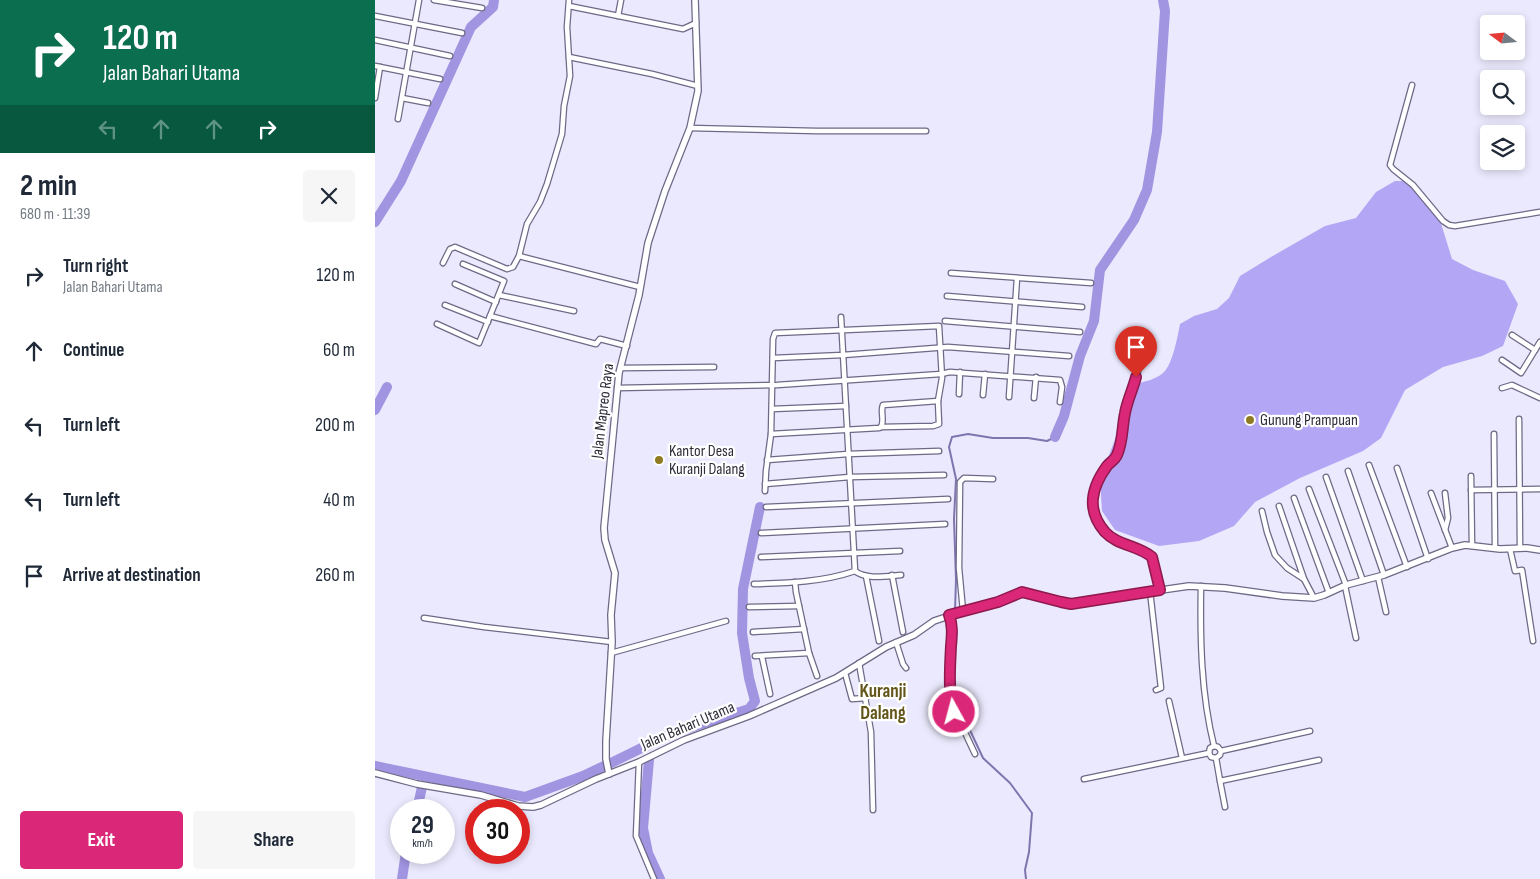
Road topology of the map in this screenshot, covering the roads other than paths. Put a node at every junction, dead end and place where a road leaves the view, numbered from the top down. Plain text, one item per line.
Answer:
1 (419, 0) edge
2 (434, 0) edge
3 (569, 0) edge
4 (621, 0) edge
5 (695, 0) edge
6 (569, 6) junction
7 (482, 8) dead end
8 (375, 16) edge
9 (618, 16) junction
10 (697, 23) junction
11 (415, 24) junction
12 (463, 33) dead end
13 (375, 40) edge
14 (411, 48) junction
15 (451, 56) dead end
16 (569, 57) junction
17 (378, 66) edge
18 (407, 72) junction
19 (440, 79) dead end
20 (1412, 85) dead end
21 (698, 86) junction
22 (375, 98) edge
23 (402, 98) junction
24 (428, 103) dead end
25 (398, 119) dead end
26 (689, 128) junction
27 (926, 131) dead end
28 (1540, 212) edge
29 (519, 256) junction
30 (443, 263) dead end
31 (463, 264) dead end
32 (951, 272) dead end
33 (1017, 278) junction
34 (1091, 283) dead end
35 (455, 284) dead end
36 (640, 287) junction
37 (499, 295) junction
38 (947, 296) dead end
39 (496, 302) junction
40 (1015, 302) junction
41 (445, 304) dead end
42 (1082, 307) dead end
43 (574, 311) dead end
44 (490, 316) junction
45 (841, 317) dead end
46 (945, 321) dead end
47 (488, 322) junction
48 (437, 324) dead end
49 (1013, 327) junction
50 (841, 330) junction
51 (1080, 332) dead end
52 (1512, 335) dead end
53 (1540, 342) edge
54 (627, 346) junction
55 (940, 349) junction
56 (1535, 350) junction
57 (1011, 351) junction
58 (843, 355) junction
59 (1069, 356) dead end
60 (773, 358) junction
61 (1502, 360) dead end
62 (714, 367) dead end
63 (621, 368) junction
64 (960, 372) junction
65 (1138, 372) dead end
66 (941, 374) junction
67 (985, 374) junction
68 (1009, 375) junction
69 (1036, 378) junction
70 (844, 380) junction
71 (773, 385) junction
72 (617, 388) junction
73 (1502, 388) dead end
74 (959, 394) dead end
75 (983, 395) dead end
76 (1009, 397) dead end
77 (1034, 398) dead end
78 (1540, 398) edge
79 (938, 401) junction
80 (1060, 402) dead end
81 (846, 406) junction
82 (772, 409) junction
83 (1519, 419) dead end
84 (881, 427) junction
85 (847, 430) junction
86 (771, 434) junction
87 (1495, 434) dead end
88 (939, 451) dead end
89 (848, 454) junction
90 (767, 460) junction
91 (1369, 465) dead end
92 (1397, 468) dead end
93 (1348, 471) dead end
94 (944, 475) dead end
95 (1471, 476) dead end
96 (850, 477) junction
97 (1326, 477) dead end
98 (993, 479) dead end
99 (765, 484) junction
100 (1309, 489) dead end
101 (1540, 489) edge
102 (1471, 490) junction
103 (1494, 490) junction
104 (1519, 490) junction
105 (765, 491) dead end
106 (1431, 493) dead end
107 (1445, 493) dead end
108 (1294, 498) dead end
109 (948, 499) dead end
110 (851, 504) junction
111 (1279, 506) dead end
112 (766, 507) dead end
113 (1262, 511) dead end
114 (945, 524) dead end
115 (853, 528) junction
116 (1445, 530) junction
117 (761, 533) dead end
118 (1472, 546) junction
119 (1453, 548) junction
120 (1495, 548) junction
121 (1520, 548) junction
122 (1510, 549) junction
123 (1540, 550) edge
124 (900, 551) dead end
125 (854, 554) junction
126 (761, 557) dead end
127 (1428, 559) junction
128 (1407, 567) junction
129 (855, 571) junction
130 (893, 575) junction
131 (901, 575) dead end
132 (866, 576) junction
133 (1381, 576) junction
134 (1304, 579) junction
135 (1363, 581) junction
136 (795, 582) junction
137 (754, 584) dead end
138 (1201, 586) junction
139 (1345, 586) junction
140 (1160, 590) junction
141 (1150, 591) junction
142 (1329, 593) junction
143 (1314, 598) junction
144 (799, 606) junction
145 (749, 607) dead end
146 (1386, 612) dead end
147 (955, 613) junction
148 (424, 618) dead end
149 (726, 621) dead end
150 (804, 629) junction
151 (753, 632) dead end
152 (903, 632) dead end
153 (1356, 638) dead end
154 (879, 641) dead end
155 (1533, 641) dead end
156 (612, 642) junction
157 (897, 642) junction
158 (611, 653) junction
159 (809, 654) junction
160 (755, 656) dead end
161 (762, 657) junction
162 (859, 663) junction
163 (907, 668) dead end
164 (845, 673) junction
165 (817, 676) dead end
166 (1156, 690) dead end
167 (770, 694) dead end
168 (866, 698) junction
169 (1169, 701) dead end
170 (1310, 731) dead end
171 (1214, 746) junction
172 (1221, 751) junction
173 (1209, 753) junction
174 (975, 754) dead end
175 (1182, 758) junction
176 (1216, 758) junction
177 (1319, 760) dead end
178 (639, 762) junction
179 (375, 773) edge
180 (609, 774) junction
181 (1084, 779) dead end
182 (1220, 781) junction
183 (1225, 807) dead end
184 (873, 810) dead end
185 (654, 879) edge

1 - 11 street
2 - 7 street
3 - 6 street
4 - 9 street
5 - 10 street, Jalan Mapreo Raya
6 - 9 street
6 - 16 street
8 - 11 street
9 - 10 street
10 - 21 street, Jalan Mapreo Raya
11 - 12 street
11 - 14 street
13 - 14 street
14 - 15 street
14 - 18 street
16 - 21 street
16 - 29 street
17 - 18 street
17 - 22 street
18 - 19 street
18 - 23 street
20 - 28 street
21 - 26 street, Jalan Mapreo Raya
23 - 24 street
23 - 25 street
26 - 27 street
26 - 36 street, Jalan Mapreo Raya
29 - 30 street
29 - 36 street
31 - 37 street
32 - 33 street
33 - 34 street
33 - 40 street
35 - 39 street
36 - 54 street, Jalan Mapreo Raya
37 - 39 street
37 - 43 street
38 - 40 street
39 - 44 street
40 - 42 street
40 - 49 street
41 - 47 street
44 - 47 street
44 - 54 street
45 - 50 street
46 - 49 street
47 - 48 street
49 - 51 street
49 - 57 street
50 - 55 street
50 - 58 street
50 - 60 street
52 - 56 street
53 - 56 street
54 - 63 street, Jalan Mapreo Raya
55 - 57 street
55 - 58 street
55 - 66 street
56 - 61 street
57 - 59 street
57 - 68 street
58 - 60 street
58 - 70 street
60 - 71 street
62 - 63 street
63 - 72 street, Jalan Mapreo Raya
64 - 66 street
64 - 67 street
64 - 74 street
65 - 140 street
66 - 70 street
66 - 79 street
67 - 68 street
67 - 75 street
68 - 69 street
68 - 76 street
69 - 77 street
69 - 80 street
70 - 71 street
70 - 81 street
71 - 72 street
71 - 82 street
72 - 156 street, Jalan Mapreo Raya
73 - 78 street
79 - 84 street
79 - 84 street
81 - 82 street
81 - 85 street
82 - 86 street
83 - 104 street
84 - 85 street
85 - 86 street
85 - 89 street
86 - 90 street
87 - 103 street
88 - 89 street
89 - 90 street
89 - 96 street
90 - 99 street
91 - 128 street
92 - 127 street
93 - 133 street
94 - 96 street
95 - 102 street
96 - 99 street
96 - 110 street
97 - 135 street
98 - 147 street
99 - 105 street
100 - 139 street
101 - 104 street
102 - 103 street
102 - 118 street
103 - 104 street
103 - 120 street
104 - 121 street
106 - 116 street
107 - 116 street
108 - 142 street
109 - 110 street
110 - 112 street
110 - 115 street
111 - 134 street
113 - 134 street
114 - 115 street
115 - 117 street
115 - 125 street
116 - 119 street
118 - 119 street
118 - 120 street
119 - 127 street
120 - 122 street
121 - 122 street
121 - 123 street
122 - 155 street
124 - 125 street
125 - 126 street
125 - 129 street
127 - 128 street
128 - 133 street
129 - 132 street
129 - 136 street
130 - 131 street
130 - 132 street
130 - 152 street
132 - 154 street
133 - 135 street
133 - 146 street
134 - 143 street
135 - 139 street
136 - 137 street
136 - 144 street
138 - 140 street, Jalan Bahari Utama
138 - 143 street, Jalan Bahari Utama
138 - 171 street
139 - 142 street
139 - 153 street
140 - 141 street, Jalan Bahari Utama
141 - 147 street, Jalan Bahari Utama
141 - 166 street
142 - 143 street
144 - 145 street
144 - 150 street
147 - 157 street, Jalan Bahari Utama
147 - 174 street
148 - 156 street
149 - 158 street
150 - 151 street
150 - 159 street
156 - 158 street, Jalan Mapreo Raya
157 - 162 street, Jalan Bahari Utama
157 - 163 street
158 - 180 street, Jalan Mapreo Raya
159 - 161 street
159 - 165 street
160 - 161 street
161 - 167 street
162 - 164 street, Jalan Bahari Utama
162 - 168 street
164 - 168 street
164 - 178 street, Jalan Bahari Utama
168 - 184 street
169 - 175 street
170 - 172 street
171 - 172 street
171 - 173 street
172 - 176 street
173 - 175 street
173 - 176 street
175 - 181 street
176 - 182 street
177 - 182 street
178 - 180 street, Jalan Bahari Utama
178 - 185 street
179 - 180 street, Jalan Bahari Utama
182 - 183 street

